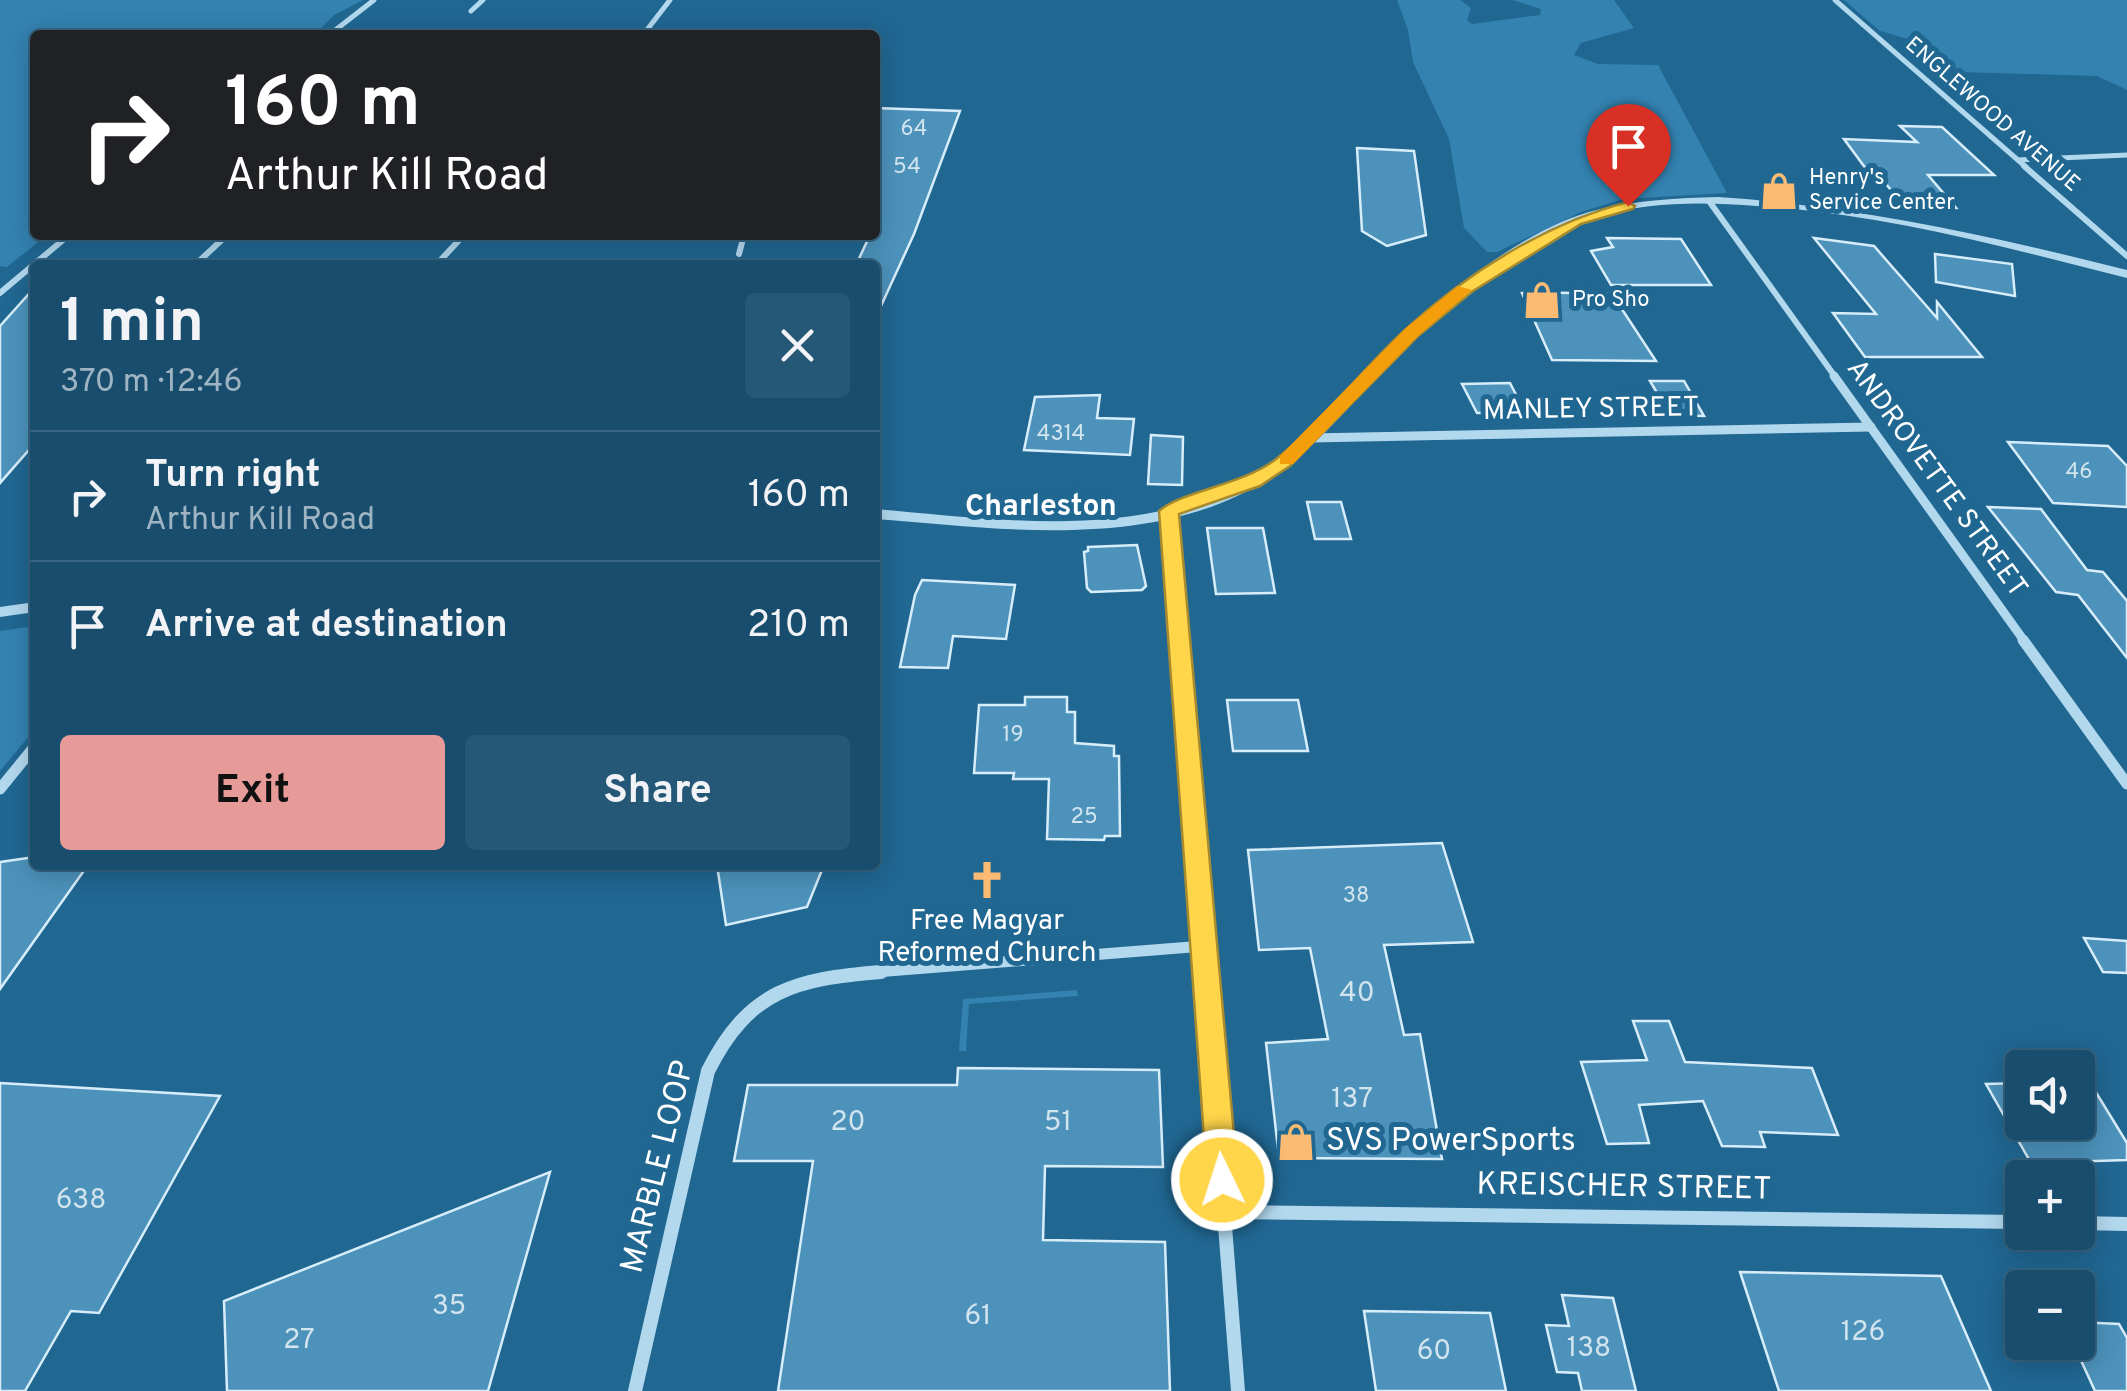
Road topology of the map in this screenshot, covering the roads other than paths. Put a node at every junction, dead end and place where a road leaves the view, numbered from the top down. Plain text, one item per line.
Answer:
1 (374, 0) edge
2 (483, 0) edge
3 (670, 0) edge
4 (1835, 0) edge
5 (471, 11) dead end
6 (335, 30) edge
7 (647, 30) edge
8 (2127, 155) edge
9 (2017, 160) junction
10 (1710, 201) junction
11 (62, 240) edge
12 (222, 240) edge
13 (459, 240) edge
14 (743, 240) edge
15 (740, 254) dead end
16 (2127, 256) edge
17 (36, 260) edge
18 (200, 260) edge
19 (441, 260) edge
20 (30, 265) edge
21 (2127, 274) edge
22 (0, 293) edge
23 (1871, 427) junction
24 (1311, 438) junction
25 (1169, 511) junction
26 (880, 514) edge
27 (30, 609) edge
28 (0, 612) edge
29 (30, 752) edge
30 (2127, 784) edge
31 (0, 788) edge
32 (1204, 946) junction
33 (1225, 1212) junction
34 (2005, 1222) edge
35 (2095, 1223) edge
36 (2127, 1224) edge
37 (635, 1391) edge
38 (1238, 1391) edge

1 - 6 street
2 - 5 street
3 - 7 street
4 - 9 street, ENGLEWOOD AVENUE
8 - 9 street
9 - 16 street, ENGLEWOOD AVENUE
10 - 21 street
10 - 23 street, ANDROVETTE STREET
10 - 24 street
11 - 17 street
12 - 18 street
13 - 19 street
14 - 15 street
20 - 22 street
23 - 24 street, MANLEY STREET
23 - 30 street, ANDROVETTE STREET
24 - 25 street
25 - 26 street
25 - 32 street
27 - 28 street
29 - 31 street
32 - 33 street
32 - 37 street, MARBLE LOOP
33 - 34 street, KREISCHER STREET
33 - 38 street
35 - 36 street

